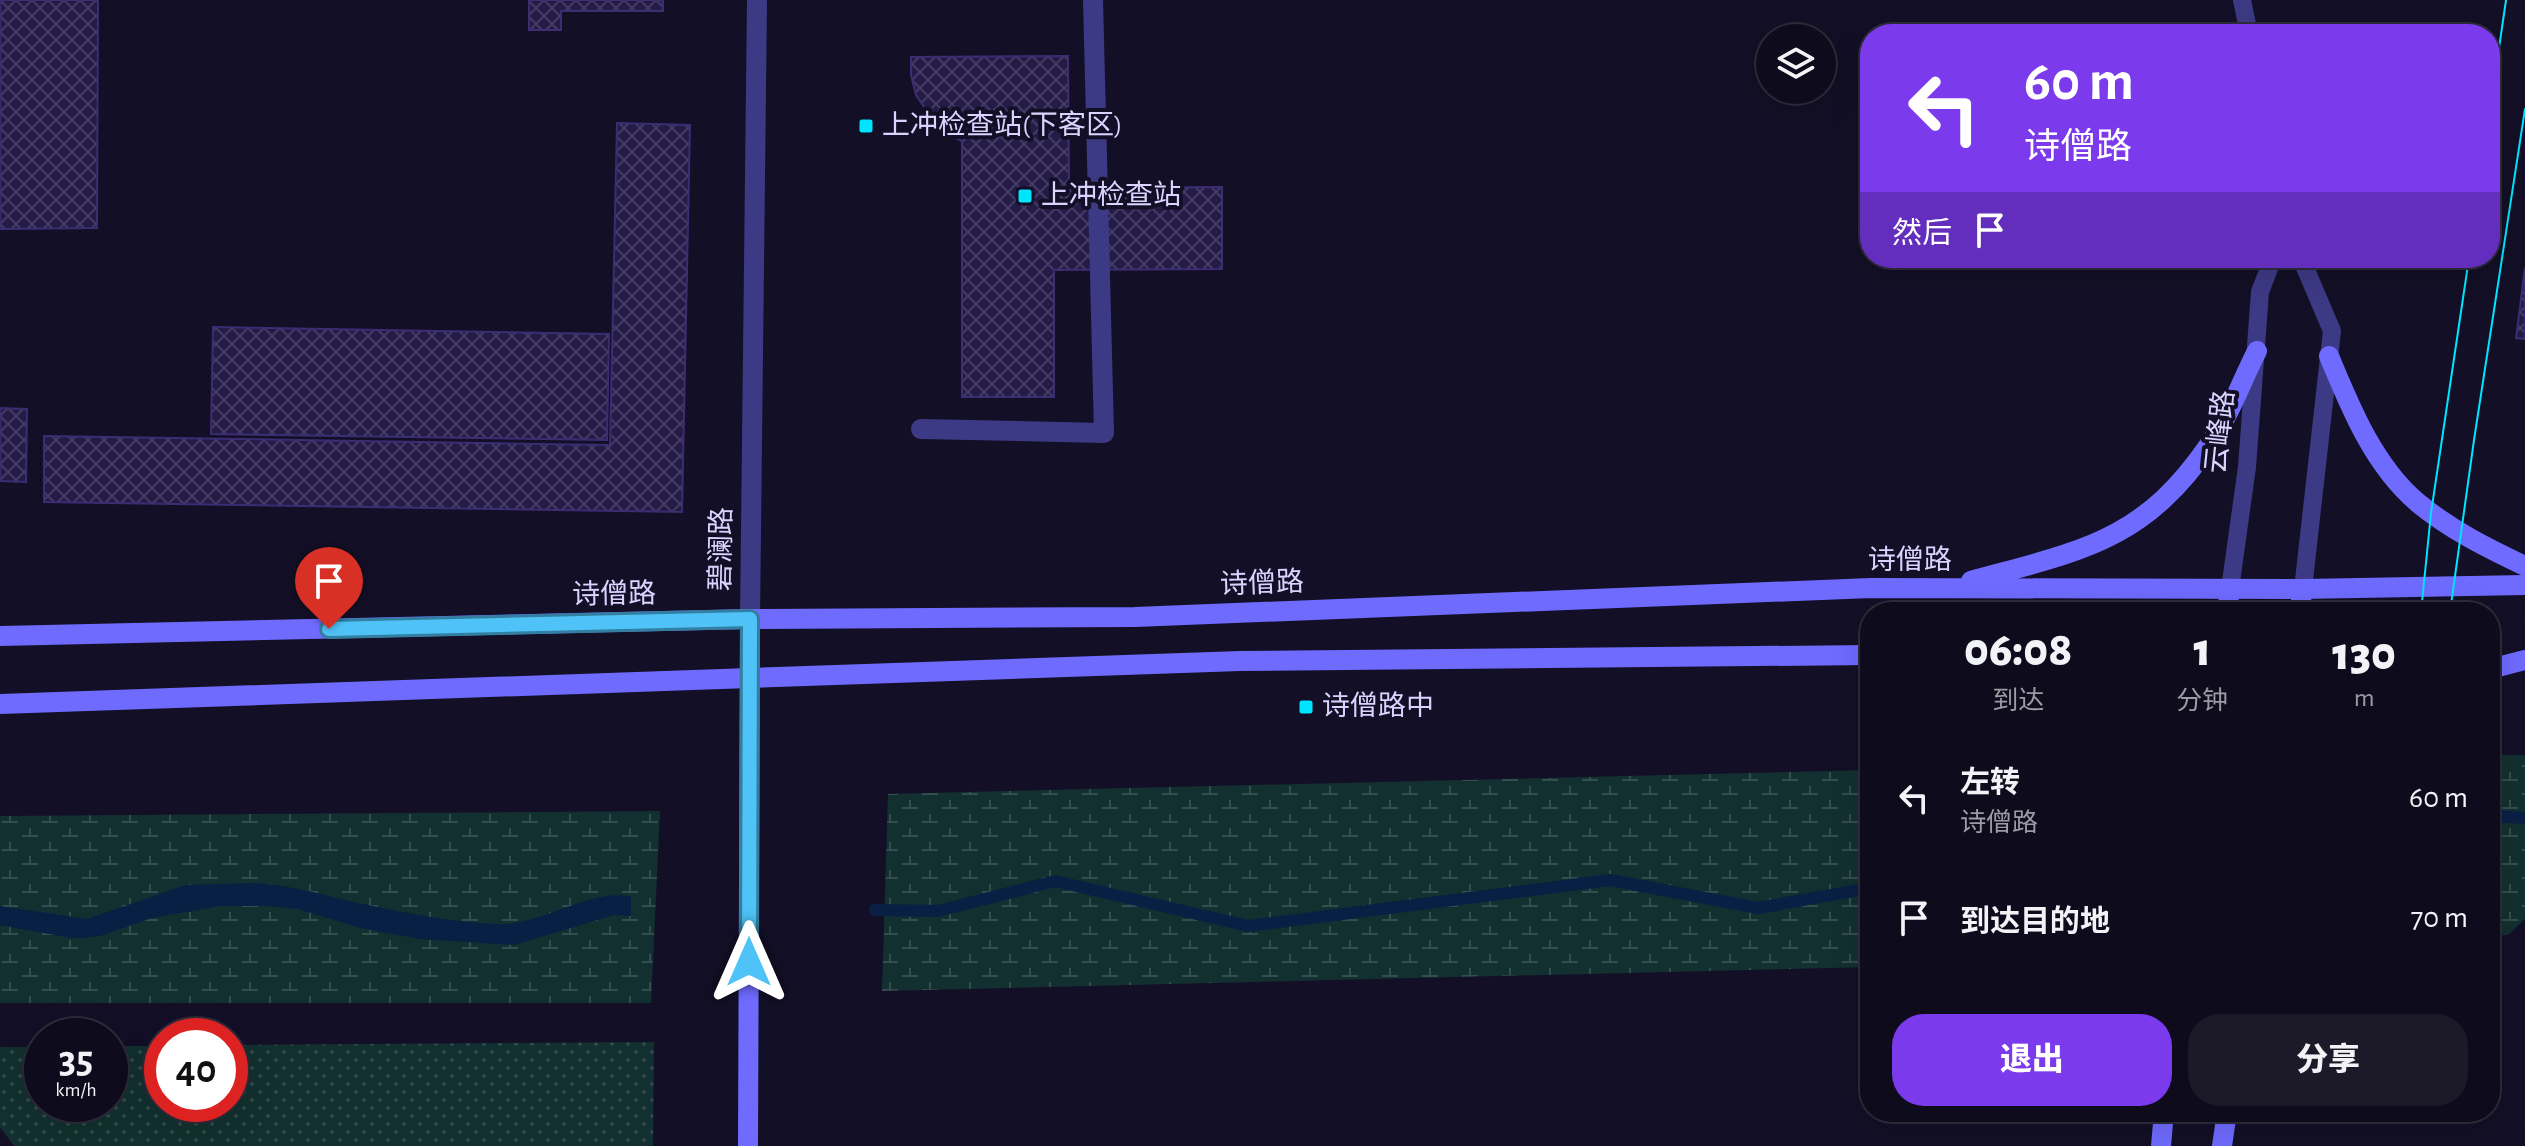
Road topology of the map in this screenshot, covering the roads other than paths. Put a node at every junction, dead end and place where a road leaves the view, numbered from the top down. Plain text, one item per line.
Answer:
1 (757, 0) edge
2 (1093, 0) edge
3 (2242, 0) edge
4 (2247, 24) edge
5 (2269, 268) edge
6 (2305, 268) edge
7 (2257, 351) junction
8 (2329, 356) junction
9 (921, 429) dead end
10 (2525, 566) edge
11 (2525, 585) edge
12 (1946, 588) junction
13 (2230, 589) junction
14 (2303, 589) junction
15 (2228, 602) edge
16 (2301, 602) edge
17 (750, 619) junction
18 (0, 636) edge
19 (1860, 655) edge
20 (2500, 659) edge
21 (2525, 660) edge
22 (2500, 666) edge
23 (750, 676) junction
24 (0, 704) edge
25 (2163, 1122) edge
26 (2226, 1122) edge
27 (748, 1146) edge
28 (2161, 1146) edge
29 (2222, 1146) edge

1 - 17 street, 碧澜路
2 - 9 street
3 - 4 lane
5 - 7 lane, 云峰路
6 - 8 lane
7 - 12 street
7 - 13 lane, 云峰路
8 - 10 street
8 - 14 lane
11 - 14 street, 诗僧路
12 - 13 street, 诗僧路
12 - 17 street, 诗僧路
13 - 14 street, 诗僧路
13 - 15 street, 云峰路
14 - 16 street
17 - 18 street, 诗僧路
17 - 23 street, 碧澜路
19 - 23 street
20 - 21 street
21 - 22 street
23 - 24 street
23 - 27 street, 碧澜路
25 - 28 street
26 - 29 street

